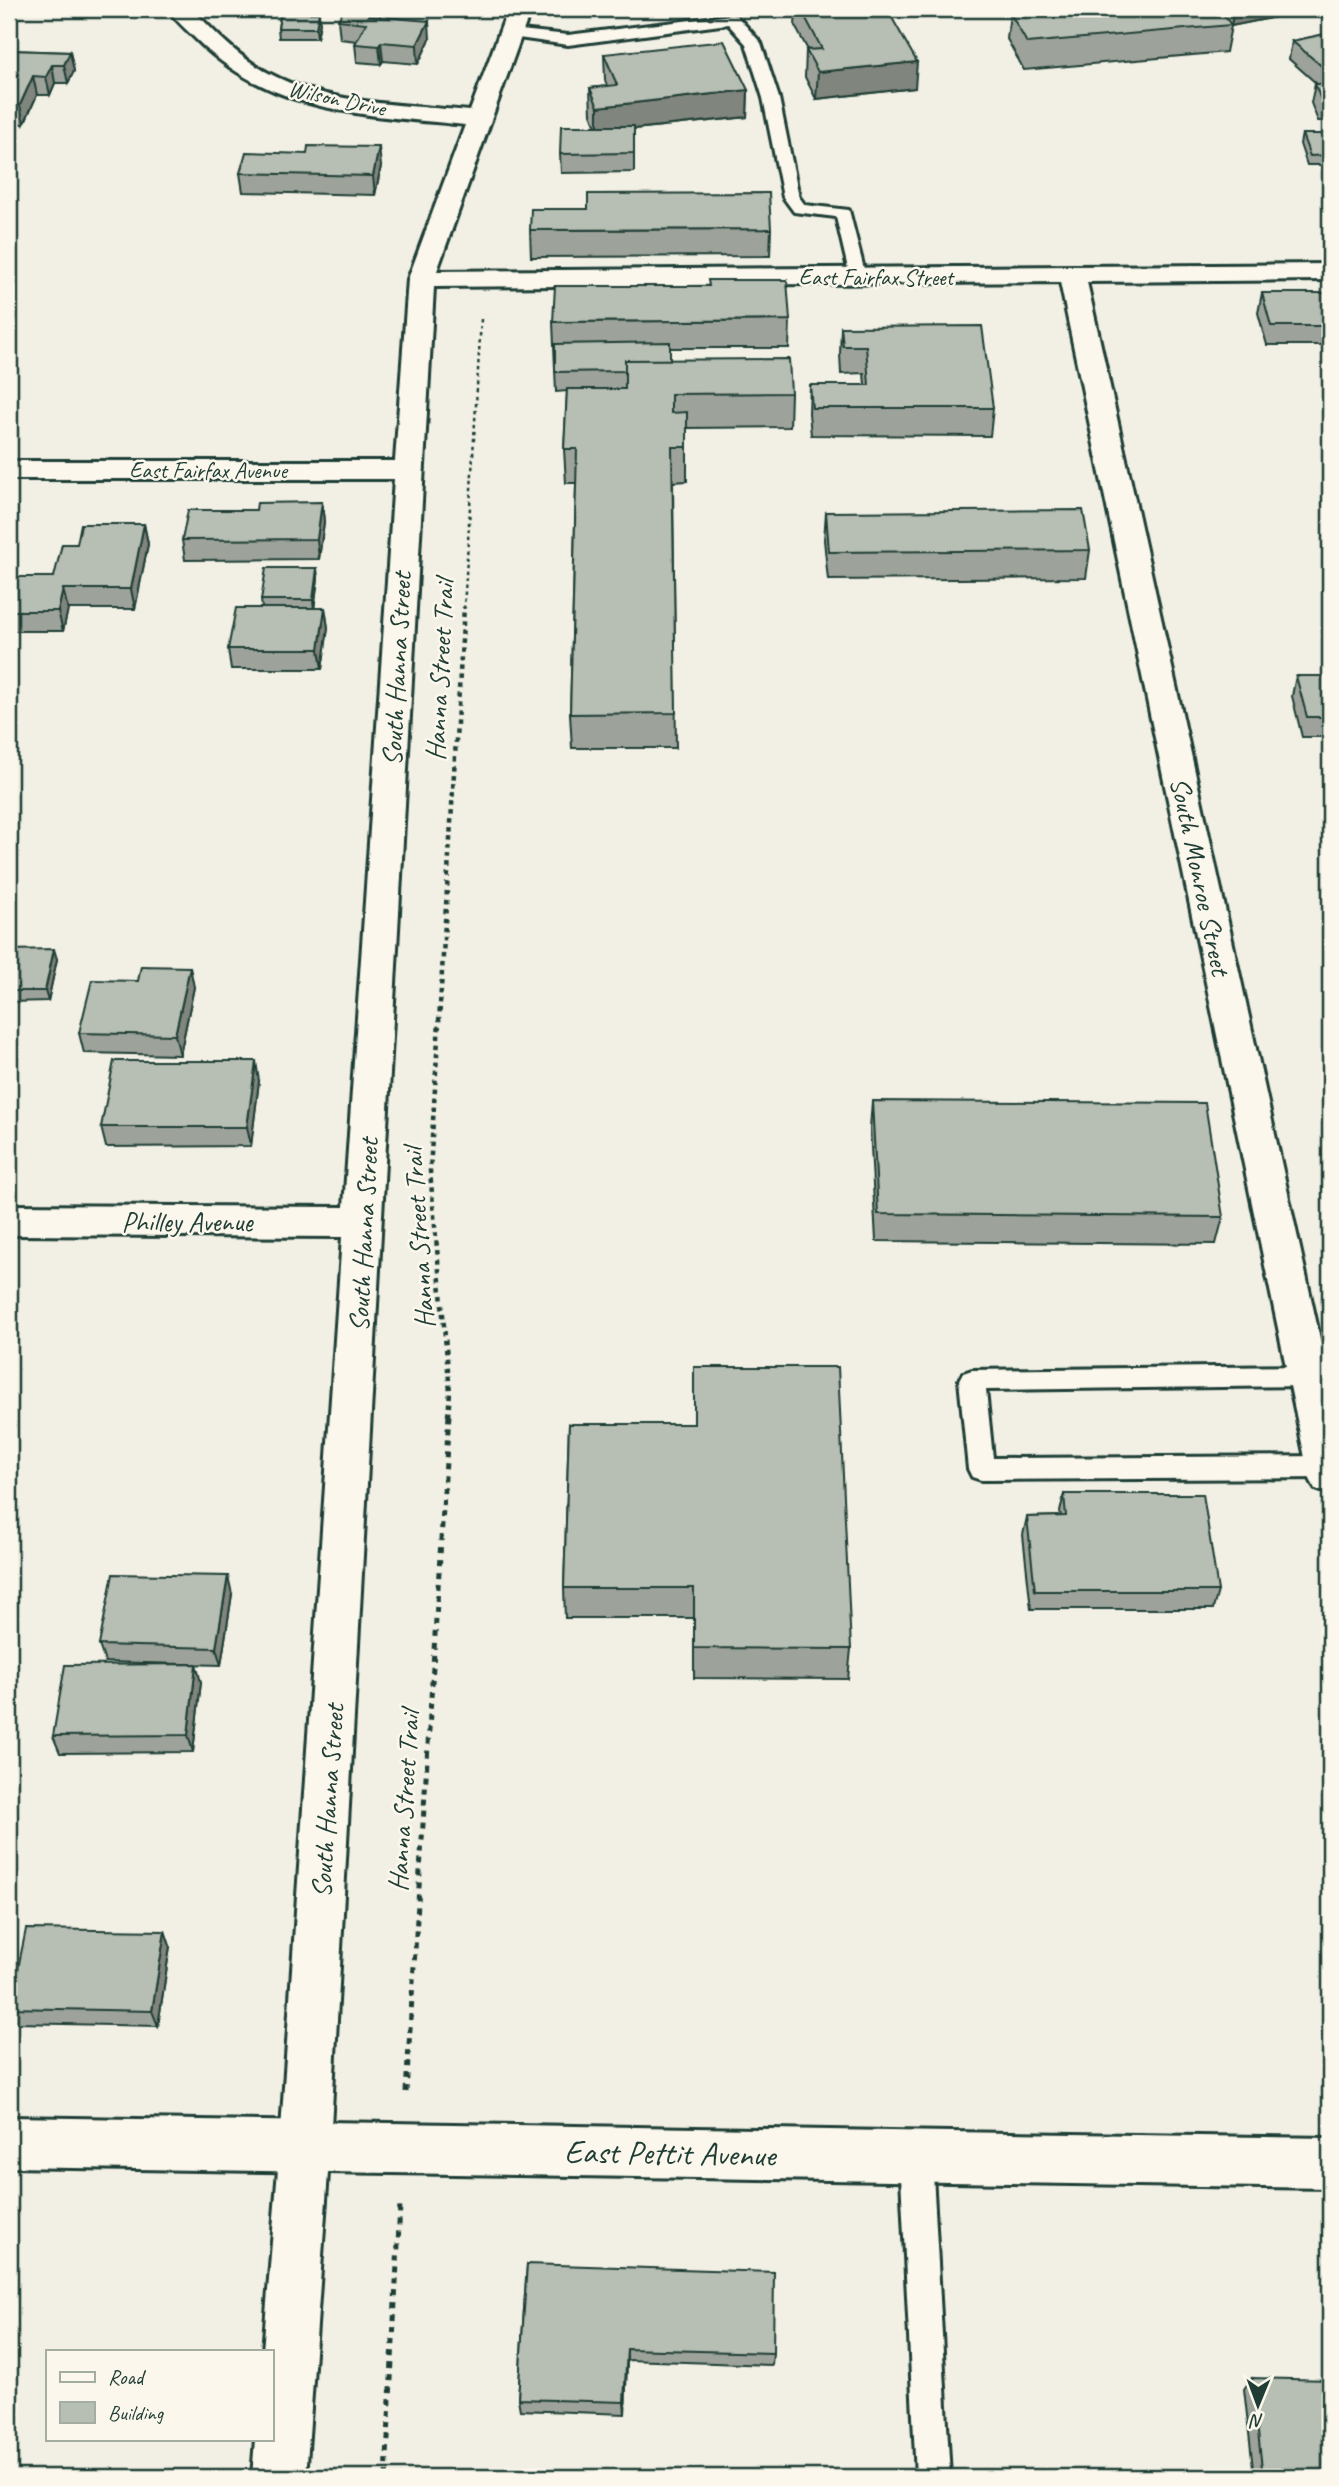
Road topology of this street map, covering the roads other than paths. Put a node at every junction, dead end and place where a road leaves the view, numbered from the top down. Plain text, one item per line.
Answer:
1 (179, 9) edge
2 (516, 21) edge
3 (480, 119) junction
4 (1330, 272) edge
5 (1072, 276) junction
6 (858, 277) junction
7 (421, 279) junction
8 (9, 470) edge
9 (407, 470) junction
10 (9, 1220) edge
11 (364, 1222) junction
12 (1308, 1376) junction
13 (1329, 1472) edge
14 (9, 2142) edge
15 (305, 2145) junction
16 (916, 2156) junction
17 (1330, 2163) edge
18 (279, 2477) edge
19 (933, 2477) edge

1 - 3 street, Wilson Drive
2 - 3 street, South Hanna Street
2 - 6 lane
3 - 7 street, South Hanna Street
4 - 5 street, East Fairfax Street
5 - 6 street, East Fairfax Street
5 - 12 street, South Monroe Street
6 - 7 street, East Fairfax Street
7 - 9 street, South Hanna Street
8 - 9 street, East Fairfax Avenue
9 - 11 street, South Hanna Street
10 - 11 street, Philley Avenue
11 - 15 street, South Hanna Street
12 - 13 street, South Monroe Street
12 - 13 lane
14 - 15 street, East Pettit Avenue
15 - 16 street, East Pettit Avenue
15 - 18 street, South Hanna Street
16 - 17 street, East Pettit Avenue
16 - 19 lane

